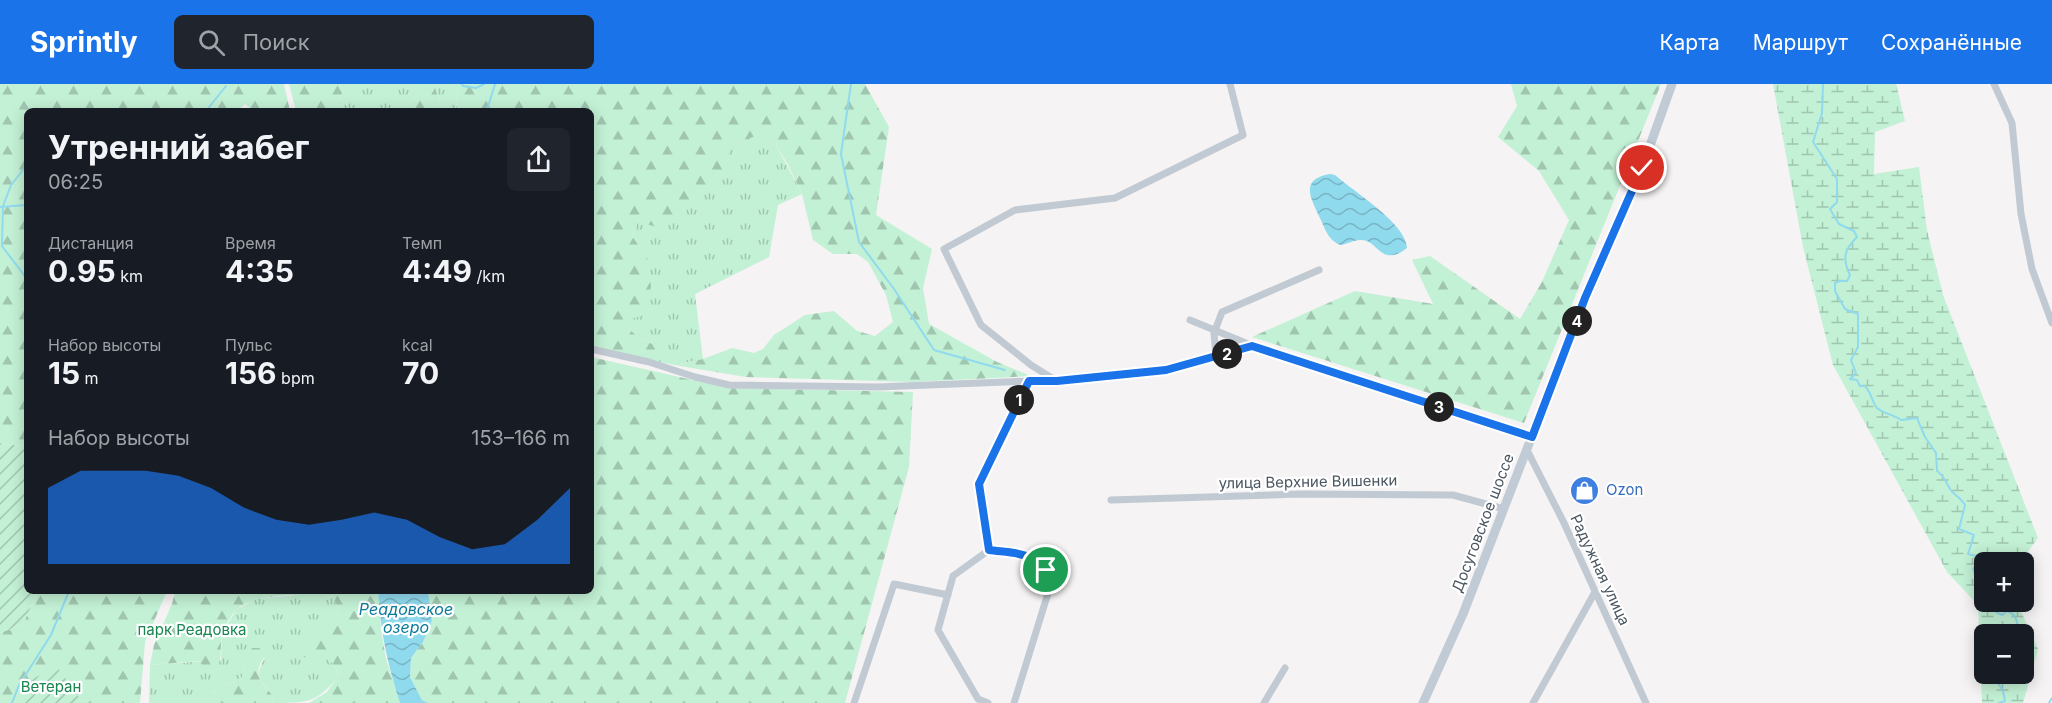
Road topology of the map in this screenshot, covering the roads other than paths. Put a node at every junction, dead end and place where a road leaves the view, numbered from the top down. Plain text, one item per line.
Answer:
1 (1230, 84) edge
2 (1672, 84) edge
3 (1994, 84) edge
4 (1319, 270) dead end
5 (1190, 320) dead end
6 (2052, 323) edge
7 (1215, 331) junction
8 (1253, 346) junction
9 (594, 350) edge
10 (1216, 357) junction
11 (1029, 381) junction
12 (1057, 381) junction
13 (1532, 437) junction
14 (1527, 450) junction
15 (1111, 500) dead end
16 (1504, 509) junction
17 (989, 550) junction
18 (1595, 592) junction
19 (948, 595) junction
20 (1286, 668) dead end
21 (854, 703) edge
22 (988, 703) edge
23 (1014, 703) edge
24 (1264, 703) edge
25 (1423, 703) edge
26 (1533, 703) edge
27 (1647, 703) edge

1 - 12 street
2 - 13 main road, Досуговское шоссе
3 - 6 street
4 - 7 street
5 - 7 street
7 - 8 street
7 - 10 street
8 - 10 street
8 - 13 street
9 - 11 street
10 - 12 street
11 - 12 street
11 - 17 street
13 - 14 main road, Досуговское шоссе
14 - 16 main road, Досуговское шоссе
14 - 18 street, Радужная улица
15 - 16 street, улица Верхние Вишенки
16 - 25 main road, Досуговское шоссе
17 - 19 street
17 - 23 street
18 - 26 street
18 - 27 street, Радужная улица
19 - 21 street
19 - 22 street
20 - 24 street

